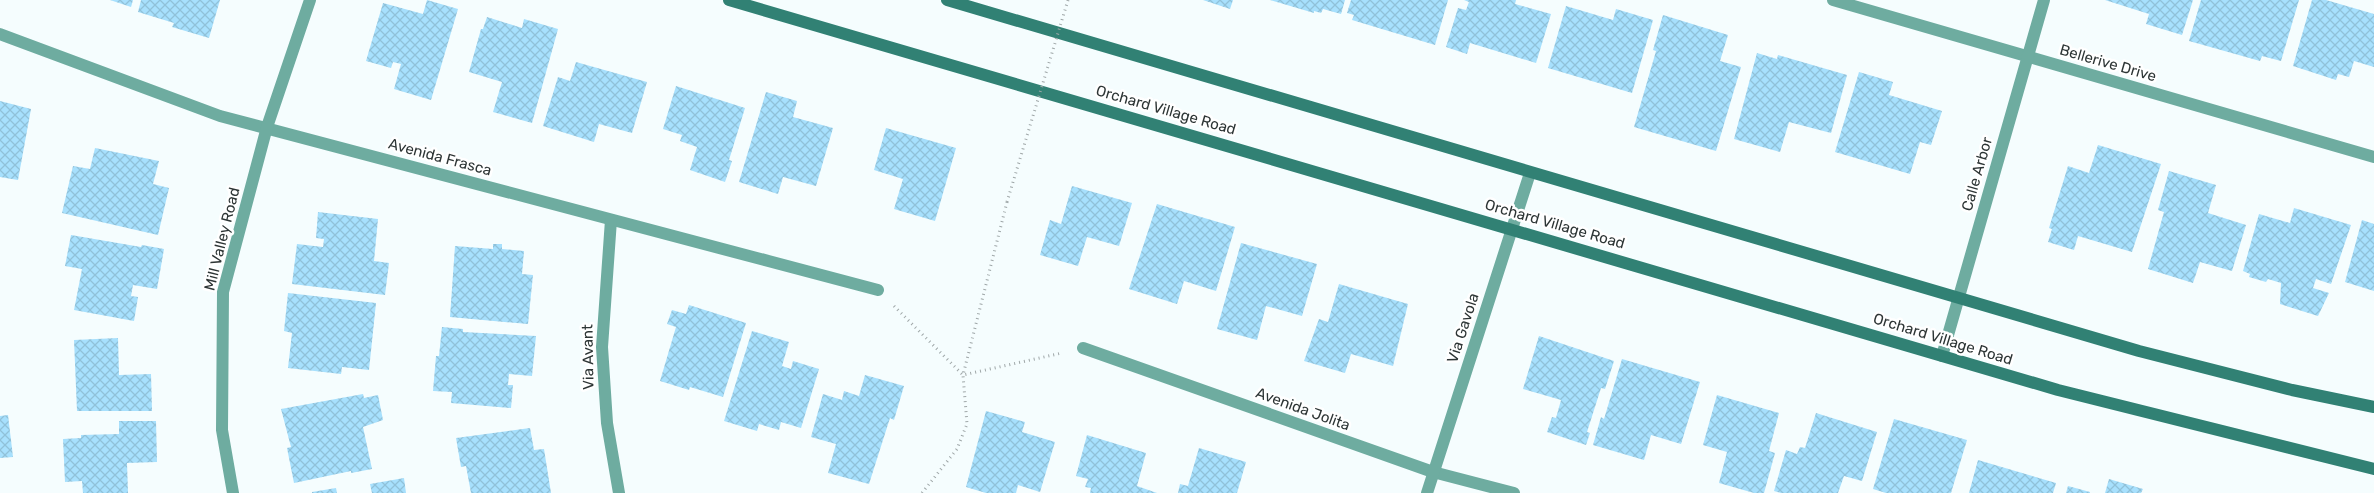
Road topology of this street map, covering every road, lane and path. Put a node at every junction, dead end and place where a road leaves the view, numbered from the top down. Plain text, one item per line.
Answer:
1 (310, 0) edge
2 (729, 0) edge
3 (947, 0) edge
4 (1068, 0) edge
5 (1832, 0) edge
6 (2044, 0) edge
7 (0, 34) edge
8 (2027, 56) junction
9 (267, 127) junction
10 (2374, 157) edge
11 (1530, 172) junction
12 (611, 220) junction
13 (1512, 229) junction
14 (878, 290) joint
15 (1959, 298) junction
16 (1083, 348) joint
17 (1942, 356) junction
18 (963, 375) junction
19 (2374, 407) edge
20 (2374, 469) edge
21 (1433, 472) junction
22 (233, 493) edge
23 (619, 493) edge
24 (922, 493) edge
25 (1426, 493) edge
26 (1514, 493) edge

1 - 9 street, Mill Valley Road
2 - 13 main road, Orchard Village Road
3 - 11 main road
4 - 18 path, bridge
5 - 8 street, Bellerive Drive
6 - 8 street, Calle Arbor
7 - 9 street, Avenida Frasca
8 - 10 street, Bellerive Drive
8 - 15 street, Calle Arbor
9 - 12 street, Avenida Frasca
9 - 22 street, Mill Valley Road
11 - 13 street, Via Gavola
11 - 15 main road
12 - 14 street, Avenida Frasca
12 - 23 street, Via Avant
13 - 17 main road, Orchard Village Road
13 - 21 street, Via Gavola
14 - 18 path
15 - 17 street, Calle Arbor
15 - 19 main road
16 - 18 path
16 - 21 street, Avenida Jolita
17 - 20 main road, Orchard Village Road
18 - 24 path
21 - 25 street, Via Gavola
21 - 26 street, Avenida Jolita

